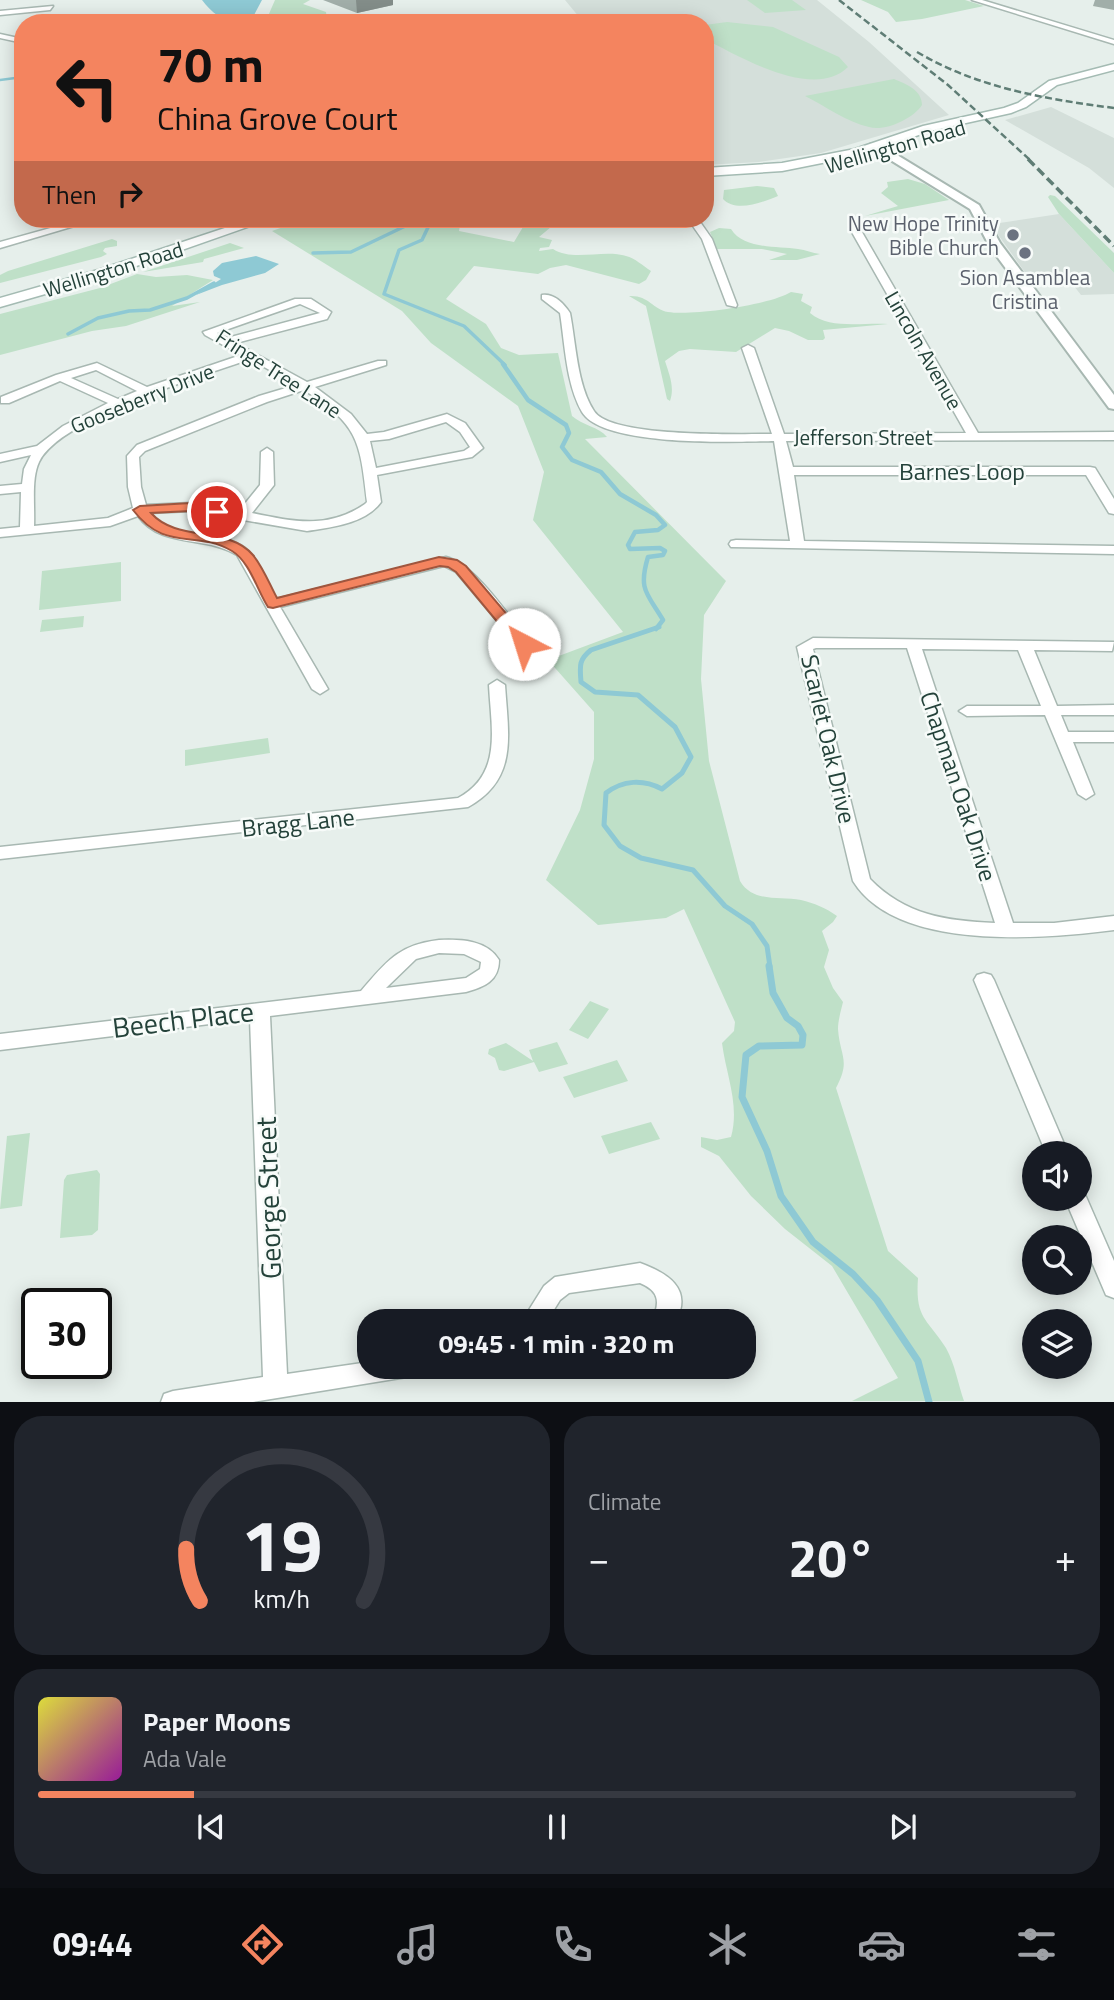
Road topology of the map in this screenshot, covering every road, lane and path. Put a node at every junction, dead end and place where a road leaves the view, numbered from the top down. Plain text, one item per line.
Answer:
1 (975, 0) edge
2 (50, 8) dead end
3 (0, 13) edge
4 (1114, 42) edge
5 (1114, 67) edge
6 (880, 150) junction
7 (714, 172) edge
8 (714, 177) edge
9 (854, 227) dead end
10 (57, 228) edge
11 (211, 228) edge
12 (238, 228) edge
13 (699, 228) edge
14 (0, 245) edge
15 (0, 294) edge
16 (546, 297) dead end
17 (0, 303) edge
18 (732, 305) dead end
19 (226, 342) junction
20 (748, 348) dead end
21 (249, 355) junction
22 (382, 363) dead end
23 (60, 377) junction
24 (302, 386) junction
25 (147, 392) junction
26 (5, 400) dead end
27 (119, 404) junction
28 (1114, 405) edge
29 (1114, 436) edge
30 (779, 437) junction
31 (974, 437) junction
32 (363, 438) junction
33 (38, 450) junction
34 (267, 452) dead end
35 (0, 458) edge
36 (787, 471) junction
37 (369, 472) junction
38 (30, 487) junction
39 (0, 490) edge
40 (140, 510) junction
41 (1114, 510) edge
42 (242, 517) junction
43 (27, 531) junction
44 (0, 533) edge
45 (736, 544) dead end
46 (799, 545) junction
47 (1114, 550) edge
48 (273, 604) junction
49 (524, 644) dead end
50 (913, 644) junction
51 (1024, 645) junction
52 (1112, 646) edge
53 (497, 685) dead end
54 (320, 689) dead end
55 (1051, 710) junction
56 (1114, 710) edge
57 (967, 711) dead end
58 (1062, 737) junction
59 (1114, 737) edge
60 (1086, 794) dead end
61 (0, 853) edge
62 (1114, 923) edge
63 (1006, 929) junction
64 (984, 980) dead end
65 (367, 997) junction
66 (260, 1010) junction
67 (0, 1042) edge
68 (1052, 1141) edge
69 (1081, 1211) edge
70 (1114, 1288) edge
71 (542, 1309) edge
72 (670, 1309) edge
73 (357, 1375) edge
74 (275, 1387) junction
75 (173, 1402) edge

1 - 4 street
2 - 3 street
5 - 6 main road, Wellington Road
6 - 7 main road, Wellington Road
6 - 8 main road, Wellington Road
6 - 28 street
9 - 31 street, Lincoln Avenue
10 - 14 street
11 - 15 main road, Wellington Road
12 - 17 main road, Wellington Road
13 - 18 street
16 - 30 street, Jefferson Street
19 - 19 street, Fringe Tree Lane
19 - 21 street, Fringe Tree Lane
20 - 30 street
21 - 24 street, Fringe Tree Lane
21 - 25 street, Gooseberry Drive
22 - 24 street
23 - 25 street
23 - 26 street
23 - 27 street
24 - 32 street, Fringe Tree Lane
24 - 40 street
25 - 27 street, Gooseberry Drive
27 - 33 street, Gooseberry Drive
29 - 31 street, Jefferson Street
30 - 31 street, Jefferson Street
30 - 36 street
32 - 37 street, Fringe Tree Lane
32 - 37 street
33 - 35 street
33 - 38 street
34 - 42 street
36 - 41 street, Barnes Loop
36 - 46 street
37 - 42 street, Fringe Tree Lane
38 - 39 street
38 - 43 street
40 - 42 street, Fringe Tree Lane
40 - 43 street, Fringe Tree Lane
40 - 48 street
43 - 44 street, Fringe Tree Lane
45 - 46 street
46 - 47 street
48 - 49 street
48 - 54 street
50 - 51 street, Scarlet Oak Drive
50 - 63 street, Chapman Oak Drive
50 - 63 street, Scarlet Oak Drive
51 - 52 street, Scarlet Oak Drive
51 - 55 street
53 - 61 street, Bragg Lane
55 - 56 street
55 - 57 street
55 - 58 street
58 - 59 street
58 - 60 street
62 - 63 street
64 - 68 street
65 - 65 street, Beech Place
65 - 66 street, Beech Place
66 - 67 street, Beech Place
66 - 74 street, George Street
69 - 70 street
71 - 72 street
73 - 74 street
74 - 75 street

